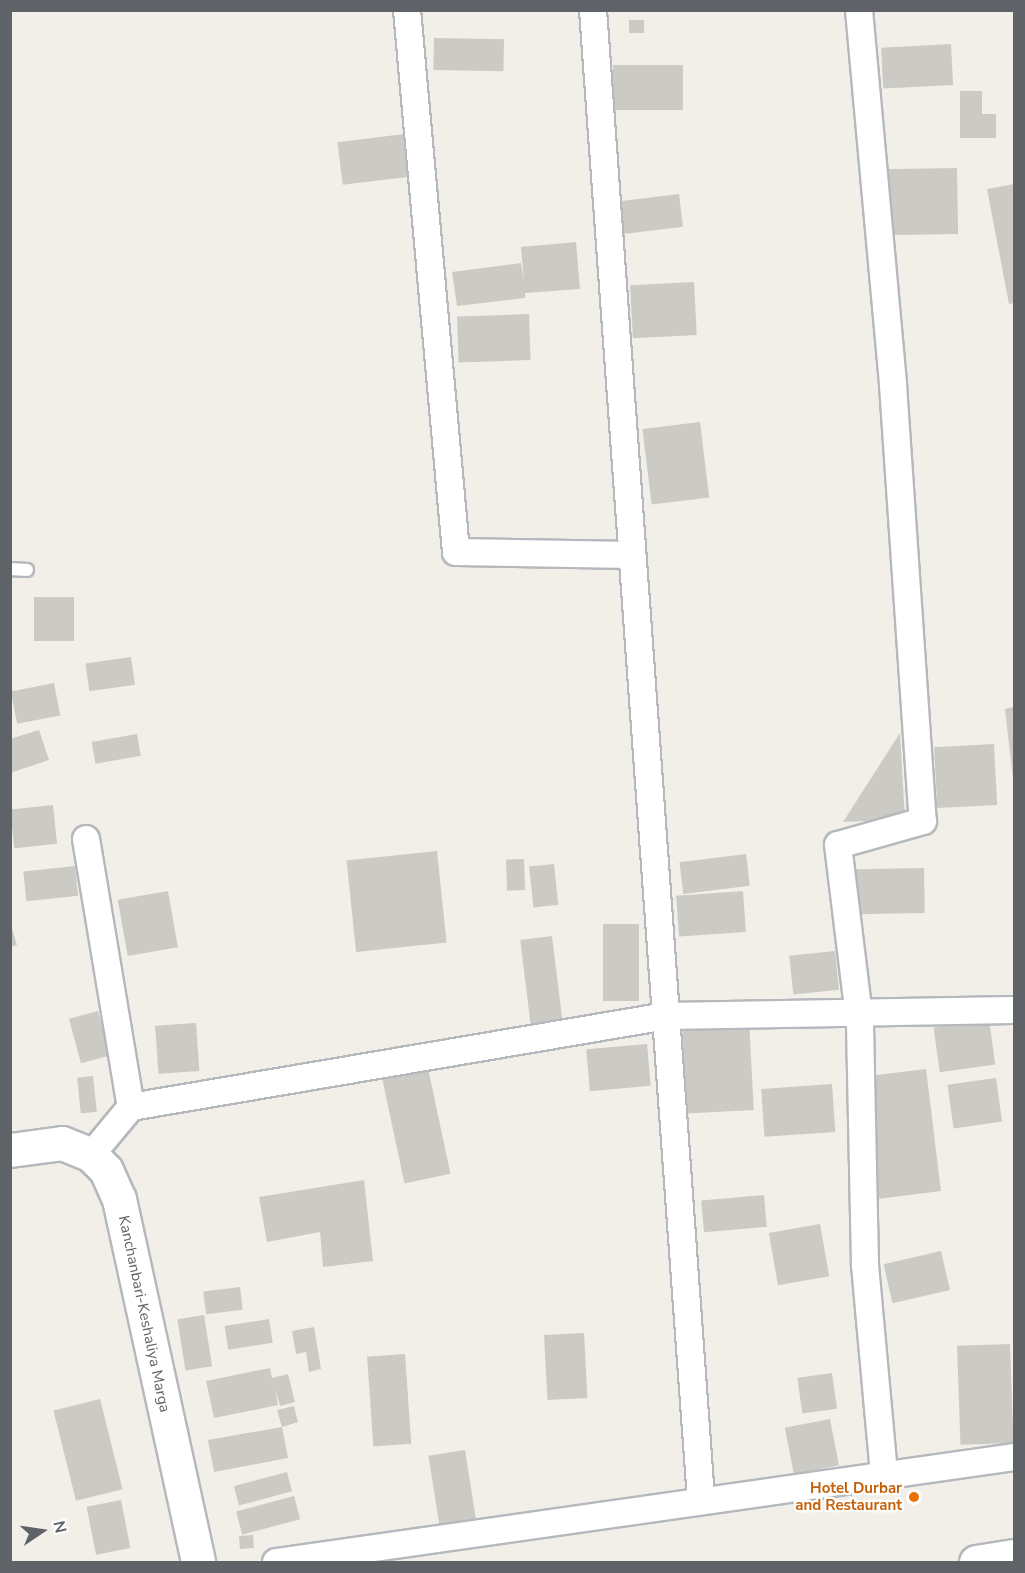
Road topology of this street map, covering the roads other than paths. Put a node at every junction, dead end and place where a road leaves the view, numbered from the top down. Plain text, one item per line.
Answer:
1 (406, 10) edge
2 (593, 10) edge
3 (859, 10) edge
4 (632, 555) junction
5 (10, 569) edge
6 (27, 570) dead end
7 (86, 839) dead end
8 (1014, 1010) edge
9 (859, 1014) junction
10 (666, 1016) junction
11 (131, 1107) junction
12 (10, 1150) edge
13 (91, 1155) junction
14 (1014, 1457) edge
15 (884, 1475) junction
16 (701, 1500) junction
17 (1014, 1556) edge
18 (198, 1563) edge
19 (276, 1563) edge
20 (976, 1563) edge

1 - 4 street
2 - 4 street
3 - 9 street
4 - 10 street
5 - 6 lane
7 - 11 street
8 - 9 street
9 - 10 street
9 - 15 street
10 - 11 street
10 - 16 street
11 - 13 street
12 - 13 street, Kanchanbari-Keshaliya Marga
13 - 18 street, Kanchanbari-Keshaliya Marga
14 - 15 street
15 - 16 street
16 - 19 street
17 - 20 street

